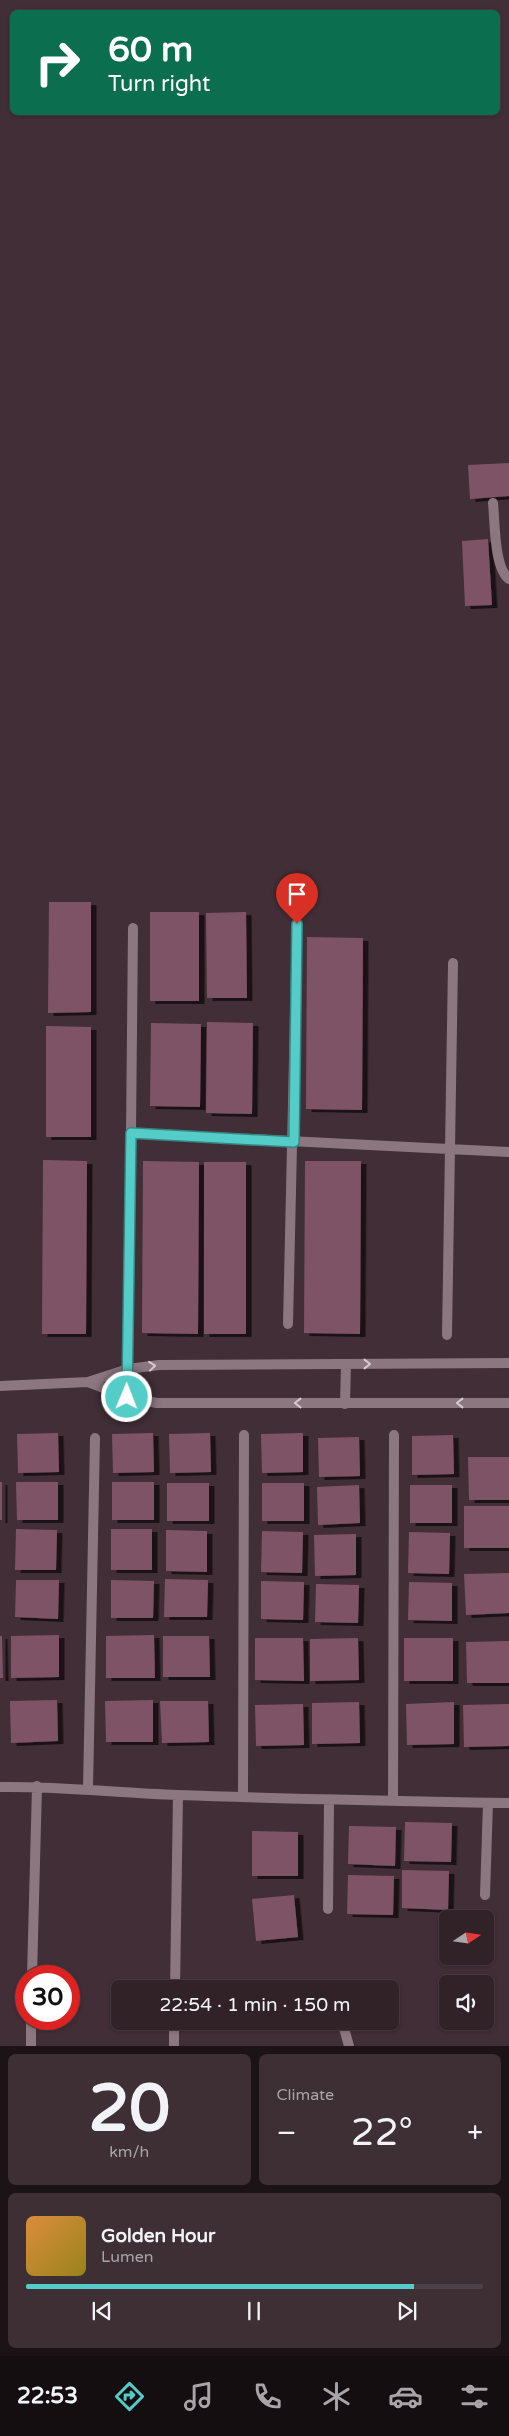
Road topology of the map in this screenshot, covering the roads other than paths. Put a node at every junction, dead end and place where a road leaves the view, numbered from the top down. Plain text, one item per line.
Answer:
1 (493, 503) dead end
2 (509, 579) edge
3 (297, 924) dead end
4 (133, 928) dead end
5 (453, 963) dead end
6 (131, 1133) junction
7 (294, 1142) junction
8 (450, 1149) junction
9 (509, 1152) edge
10 (288, 1324) dead end
11 (447, 1336) dead end
12 (509, 1363) edge
13 (346, 1364) junction
14 (128, 1369) junction
15 (88, 1382) junction
16 (0, 1386) edge
17 (127, 1397) junction
18 (509, 1403) edge
19 (345, 1404) junction
20 (394, 1434) dead end
21 (244, 1435) dead end
22 (95, 1438) dead end
23 (37, 1786) junction
24 (0, 1787) edge
25 (88, 1789) junction
26 (178, 1795) junction
27 (243, 1796) junction
28 (393, 1799) junction
29 (329, 1801) junction
30 (488, 1803) junction
31 (509, 1803) edge
32 (485, 1895) dead end
33 (328, 1909) dead end
34 (32, 1965) edge
35 (175, 1980) edge
36 (31, 2030) edge
37 (174, 2030) edge
38 (345, 2030) edge
39 (31, 2046) edge
40 (174, 2046) edge
41 (349, 2046) edge

1 - 2 street
3 - 7 street
4 - 6 street
5 - 8 street
6 - 7 street
6 - 14 street
7 - 8 street
7 - 10 street
8 - 9 street
8 - 11 street
13 -> 12 street
14 -> 13 street
13 - 19 street
14 - 15 street
14 - 17 street
15 - 16 street
15 - 17 street
19 -> 17 street
18 -> 19 street
20 - 28 street
21 - 27 street
22 - 25 street
23 - 24 street
23 - 25 street
23 - 34 street
25 - 26 street
26 - 27 street
26 - 35 street
27 - 29 street
28 - 29 street
28 - 30 street
29 - 33 street
30 - 31 street
30 - 32 street
36 - 39 street
37 - 40 street
38 - 41 street

